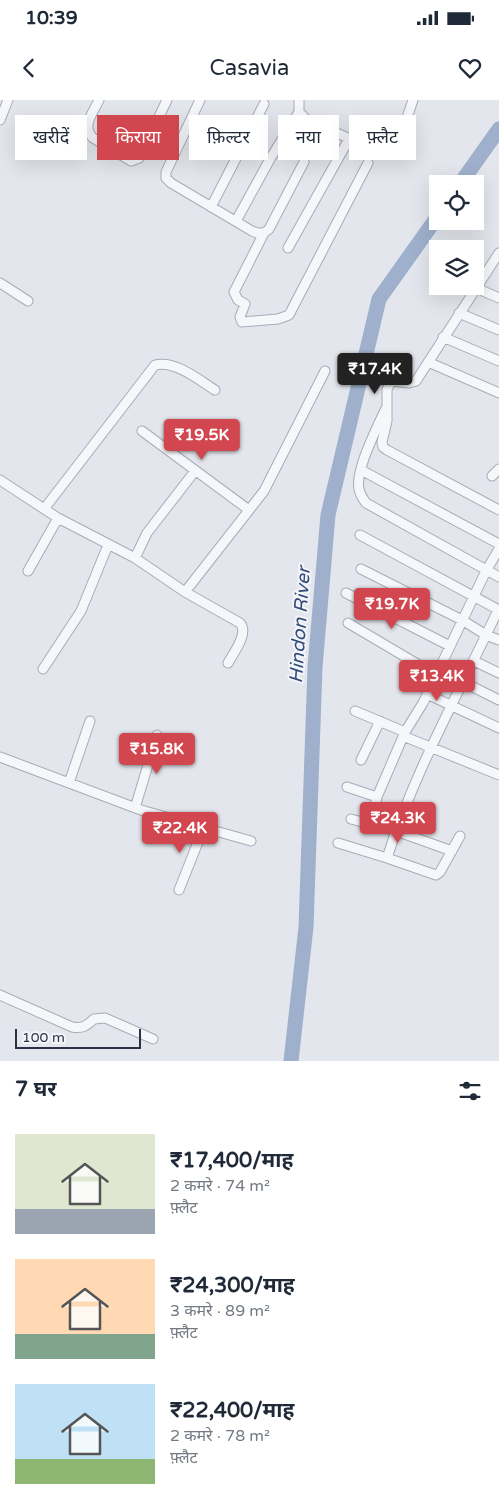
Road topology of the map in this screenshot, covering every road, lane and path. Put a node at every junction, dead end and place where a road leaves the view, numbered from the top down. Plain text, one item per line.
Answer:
1 (8, 100) edge
2 (99, 100) edge
3 (167, 100) edge
4 (200, 100) edge
5 (299, 100) edge
6 (413, 100) edge
7 (264, 104) dead end
8 (299, 112) junction
9 (408, 115) edge
10 (0, 120) edge
11 (349, 139) joint
12 (304, 162) dead end
13 (368, 163) dead end
14 (211, 207) junction
15 (236, 221) junction
16 (264, 233) junction
17 (288, 248) dead end
18 (499, 253) edge
19 (496, 264) edge
20 (484, 278) edge
21 (0, 283) edge
22 (484, 291) edge
23 (471, 295) edge
24 (499, 298) edge
25 (28, 301) dead end
26 (459, 313) junction
27 (499, 330) edge
28 (443, 337) junction
29 (499, 360) edge
30 (428, 362) junction
31 (325, 371) dead end
32 (215, 390) dead end
33 (499, 393) edge
34 (387, 407) junction
35 (142, 431) dead end
36 (499, 469) edge
37 (361, 470) junction
38 (195, 471) junction
39 (492, 476) dead end
40 (0, 480) edge
41 (44, 509) junction
42 (249, 510) junction
43 (499, 510) edge
44 (58, 518) junction
45 (360, 535) dead end
46 (499, 544) edge
47 (108, 545) junction
48 (499, 549) edge
49 (135, 558) junction
50 (362, 570) dead end
51 (28, 571) dead end
52 (486, 571) junction
53 (499, 577) edge
54 (185, 592) junction
55 (346, 593) dead end
56 (474, 596) junction
57 (498, 610) edge
58 (462, 620) junction
59 (348, 623) dead end
60 (486, 635) junction
61 (499, 640) edge
62 (450, 646) junction
63 (474, 661) junction
64 (228, 663) dead end
65 (44, 669) dead end
66 (499, 673) edge
67 (436, 675) junction
68 (463, 682) junction
69 (427, 694) junction
70 (499, 700) edge
71 (452, 705) junction
72 (355, 711) dead end
73 (90, 721) dead end
74 (380, 721) junction
75 (499, 728) edge
76 (404, 734) junction
77 (157, 735) dead end
78 (432, 748) junction
79 (0, 757) edge
80 (361, 760) dead end
81 (499, 775) edge
82 (69, 783) junction
83 (347, 787) dead end
84 (377, 797) junction
85 (135, 808) junction
86 (351, 819) dead end
87 (371, 824) junction
88 (204, 827) junction
89 (396, 831) junction
90 (460, 836) dead end
91 (251, 841) dead end
92 (338, 843) dead end
93 (452, 851) junction
94 (387, 858) junction
95 (179, 890) dead end
96 (0, 995) edge
97 (153, 1039) dead end

1 - 10 street
2 - 3 street
4 - 14 street
5 - 8 street
6 - 9 street
7 - 14 street
8 - 11 street
8 - 15 street
11 - 17 street
12 - 16 street
13 - 16 street
14 - 15 street
15 - 16 street
18 - 19 street
19 - 20 street
21 - 25 street
22 - 24 street
23 - 26 street
26 - 27 street
26 - 28 street
28 - 29 street
28 - 30 street
30 - 33 street
30 - 34 street
31 - 42 street
32 - 41 street
34 - 37 street
34 - 43 street
35 - 38 street
36 - 39 street
37 - 46 street
37 - 52 street
38 - 42 street
38 - 49 street
40 - 41 street
41 - 44 street
42 - 54 street
44 - 47 street
44 - 51 street
45 - 56 street
47 - 49 street
47 - 65 street
48 - 52 street
49 - 54 street
50 - 58 street
52 - 53 street
52 - 56 street
54 - 64 street
55 - 62 street
56 - 57 street
56 - 58 street
57 - 60 street
58 - 60 street
58 - 62 street
59 - 67 street
60 - 61 street
60 - 63 street
62 - 67 street
63 - 66 street
63 - 68 street
67 - 69 street
68 - 70 street
68 - 71 street
69 - 71 street
69 - 76 street
71 - 75 street
71 - 78 street
72 - 74 street
73 - 82 street
74 - 76 street
74 - 80 street
76 - 78 street
76 - 84 street
77 - 85 street
78 - 81 street
78 - 89 street
79 - 82 street
82 - 85 street
83 - 84 street
84 - 87 street
85 - 88 street
86 - 87 street
87 - 89 street
88 - 91 street
88 - 95 street
89 - 93 street
89 - 94 street
90 - 93 street
92 - 94 street
93 - 94 street
96 - 97 street

